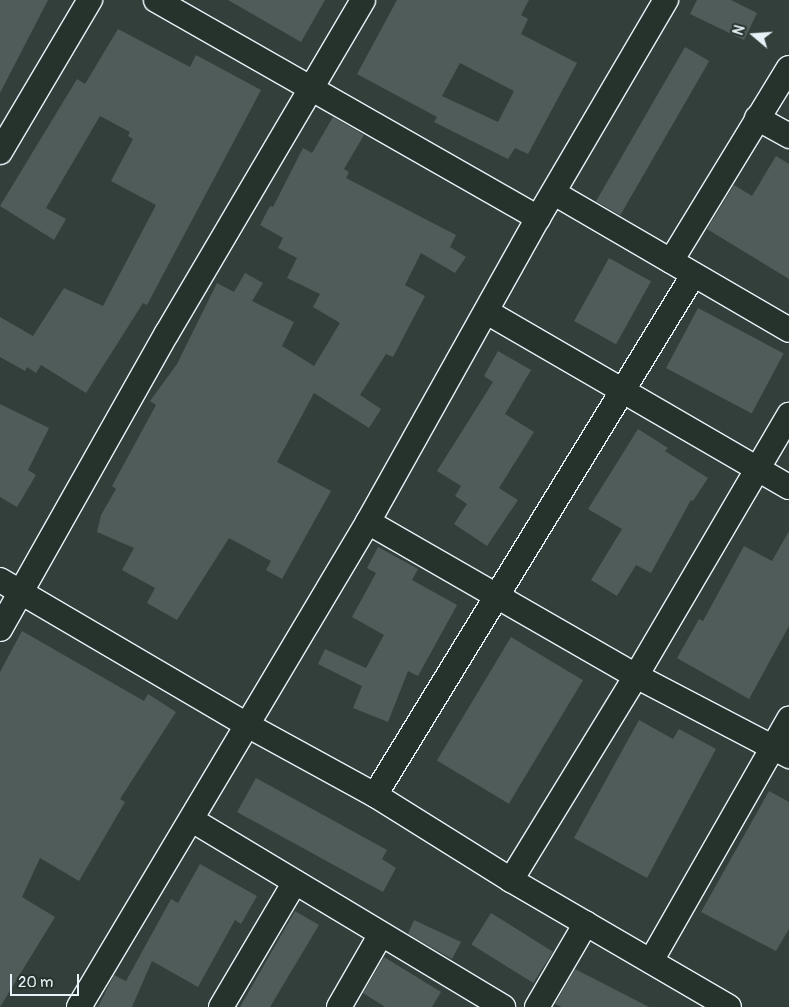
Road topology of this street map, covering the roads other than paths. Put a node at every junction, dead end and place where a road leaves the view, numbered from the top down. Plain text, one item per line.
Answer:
1 (90, 0) edge
2 (156, 0) edge
3 (363, 0) edge
4 (666, 0) edge
5 (789, 68) edge
6 (310, 89) junction
7 (757, 118) junction
8 (789, 136) edge
9 (0, 152) edge
10 (554, 193) junction
11 (538, 218) junction
12 (672, 261) junction
13 (692, 276) junction
14 (487, 312) junction
15 (789, 330) edge
16 (622, 390) junction
17 (789, 415) edge
18 (758, 468) junction
19 (789, 487) edge
20 (368, 522) junction
21 (0, 580) edge
22 (21, 593) junction
23 (497, 596) junction
24 (0, 629) edge
25 (636, 676) junction
26 (789, 719) edge
27 (249, 726) junction
28 (781, 751) edge
29 (375, 795) junction
30 (192, 820) junction
31 (511, 880) junction
32 (295, 882) junction
33 (586, 924) junction
34 (381, 934) junction
35 (651, 961) junction
36 (79, 1007) edge
37 (221, 1007) edge
38 (339, 1007) edge
39 (503, 1007) edge
40 (537, 1007) edge
41 (729, 1007) edge

1 - 9 street
2 - 6 street
3 - 6 street
4 - 10 street
5 - 7 street
6 - 11 street
6 - 22 street
7 - 8 street
7 - 12 street
10 - 11 street
10 - 12 street
11 - 14 street
12 - 13 street
13 - 15 street
13 - 16 street
14 - 16 street
14 - 20 street
16 - 18 street
16 - 23 street
17 - 18 street
18 - 19 street
18 - 25 street
20 - 23 street
20 - 27 street
21 - 22 street
22 - 24 street
22 - 27 street
23 - 25 street
23 - 29 street
25 - 28 street
25 - 31 street
26 - 28 street
27 - 29 street
27 - 30 street
28 - 35 street
29 - 31 street
30 - 32 street
30 - 36 street
31 - 33 street
32 - 34 street
32 - 37 street
33 - 35 street
33 - 40 street
34 - 38 street
34 - 39 street
35 - 41 street

